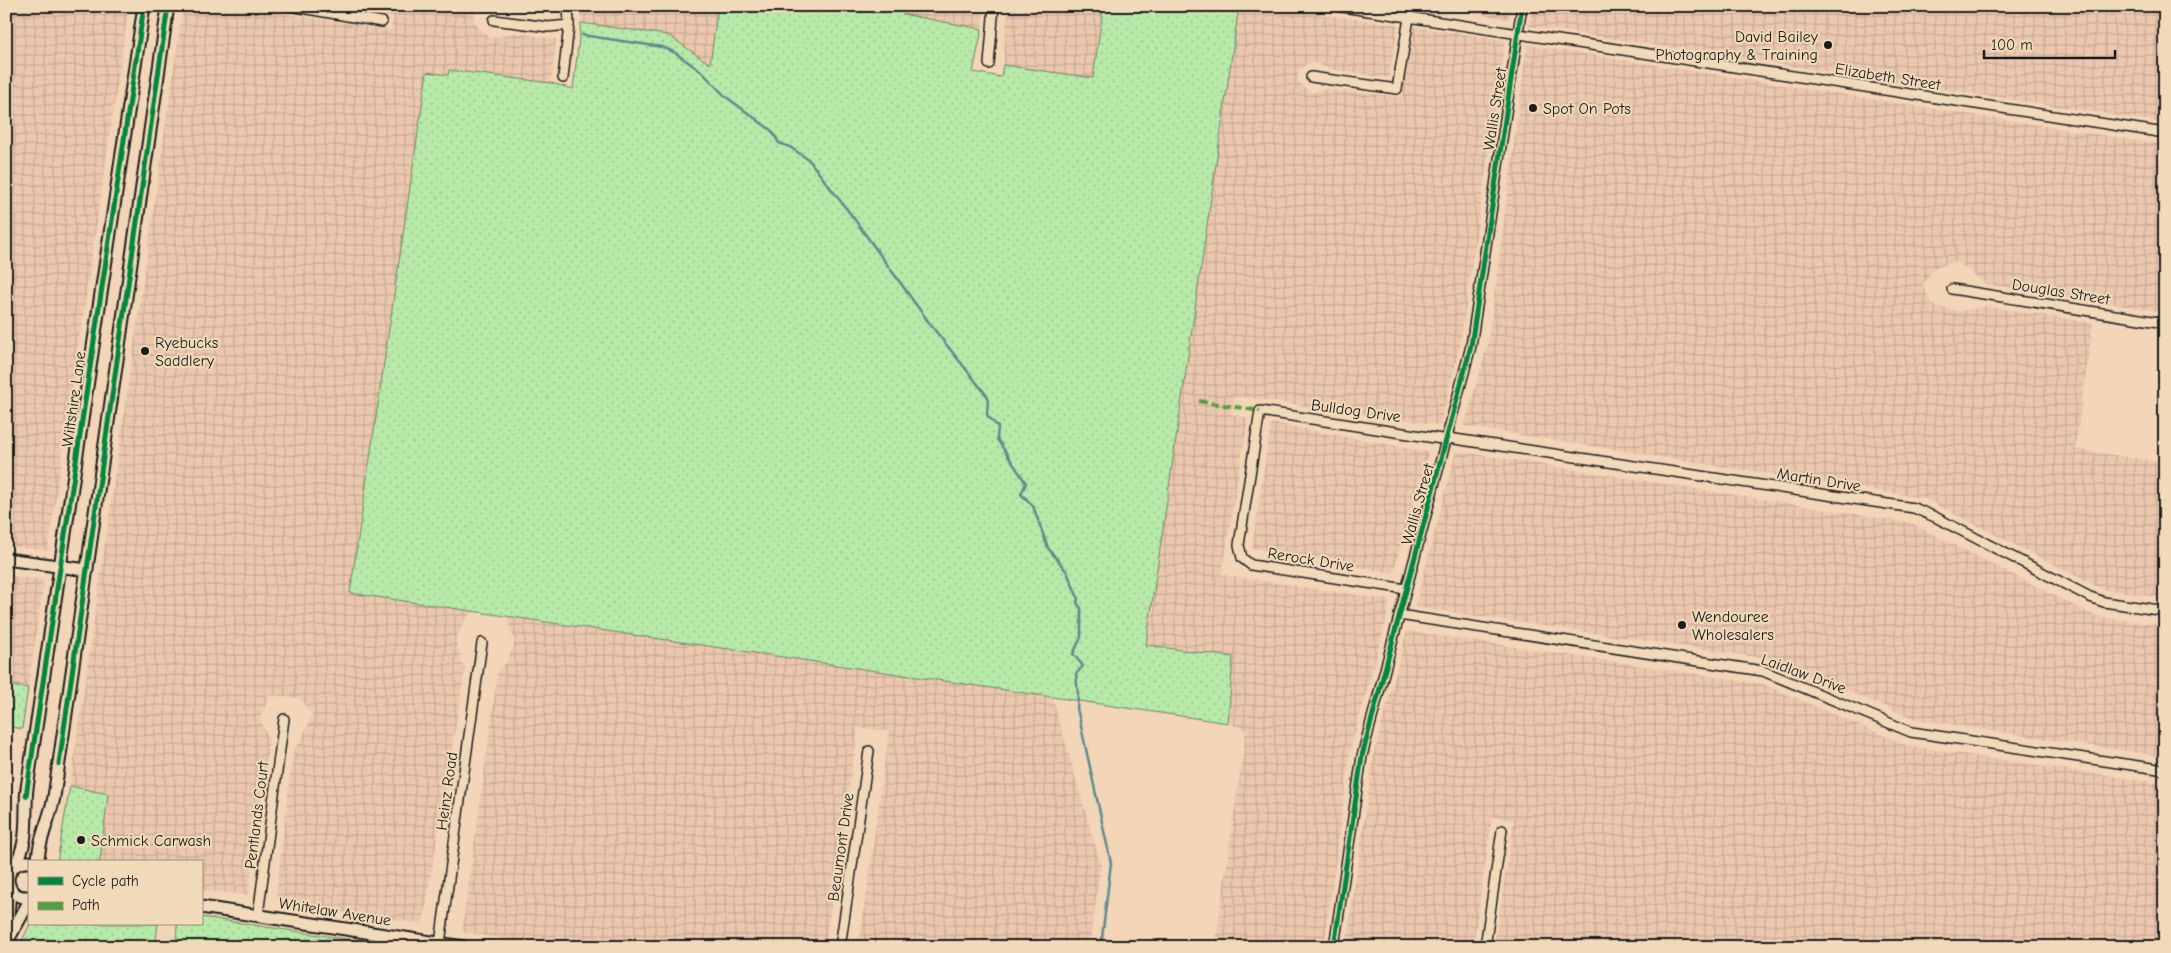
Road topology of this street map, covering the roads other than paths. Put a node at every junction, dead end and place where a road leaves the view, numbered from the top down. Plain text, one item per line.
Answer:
1 (144, 6) edge
2 (168, 6) edge
3 (290, 6) edge
4 (568, 6) edge
5 (994, 6) edge
6 (1336, 6) edge
7 (1411, 6) edge
8 (1522, 6) edge
9 (1409, 18) junction
10 (494, 20) dead end
11 (382, 22) dead end
12 (569, 25) junction
13 (1518, 35) junction
14 (989, 64) dead end
15 (564, 78) dead end
16 (1312, 78) dead end
17 (2165, 133) edge
18 (1952, 289) dead end
19 (2165, 323) edge
20 (1260, 411) joint
21 (1448, 439) junction
22 (6, 559) edge
23 (60, 567) junction
24 (87, 570) junction
25 (1406, 588) junction
26 (2165, 610) edge
27 (1399, 616) junction
28 (482, 643) dead end
29 (284, 720) dead end
30 (869, 751) dead end
31 (2165, 770) edge
32 (1502, 830) dead end
33 (38, 860) edge
34 (28, 862) edge
35 (11, 868) edge
36 (8, 885) edge
37 (28, 897) edge
38 (28, 904) edge
39 (202, 907) edge
40 (258, 915) junction
41 (440, 943) junction
42 (6, 944) edge
43 (464, 947) edge
44 (840, 947) edge
45 (1334, 947) edge
46 (1485, 947) edge

1 - 23 main road, Wiltshire Lane
2 - 24 main road
3 - 11 street
4 - 12 street
5 - 14 street
6 - 9 street, Elizabeth Street
7 - 9 street
8 - 13 street, Wallis Street
9 - 13 street, Elizabeth Street
9 - 16 street
10 - 12 street
12 - 15 street
13 - 17 street, Elizabeth Street
13 - 21 street, Wallis Street
18 - 19 street, Douglas Street
20 - 21 street, Bulldog Drive
20 - 25 street, Rerock Drive
21 - 25 street, Wallis Street
21 - 26 street, Martin Drive
22 - 23 main road
23 - 24 main road
23 - 35 main road, Wiltshire Lane
24 - 33 main road
25 - 27 street, Wallis Street
27 - 31 street, Laidlaw Drive
27 - 45 street, Wallis Street
28 - 41 street, Heinz Road
29 - 40 street, Pentlands Court
30 - 44 street, Beaumont Drive
32 - 46 street
34 - 35 main road
35 - 36 main road, Wiltshire Lane
36 - 37 main road
36 - 42 main road
38 - 42 main road
39 - 40 main road, Whitelaw Avenue
40 - 41 main road, Whitelaw Avenue
41 - 43 main road, Whitelaw Avenue

